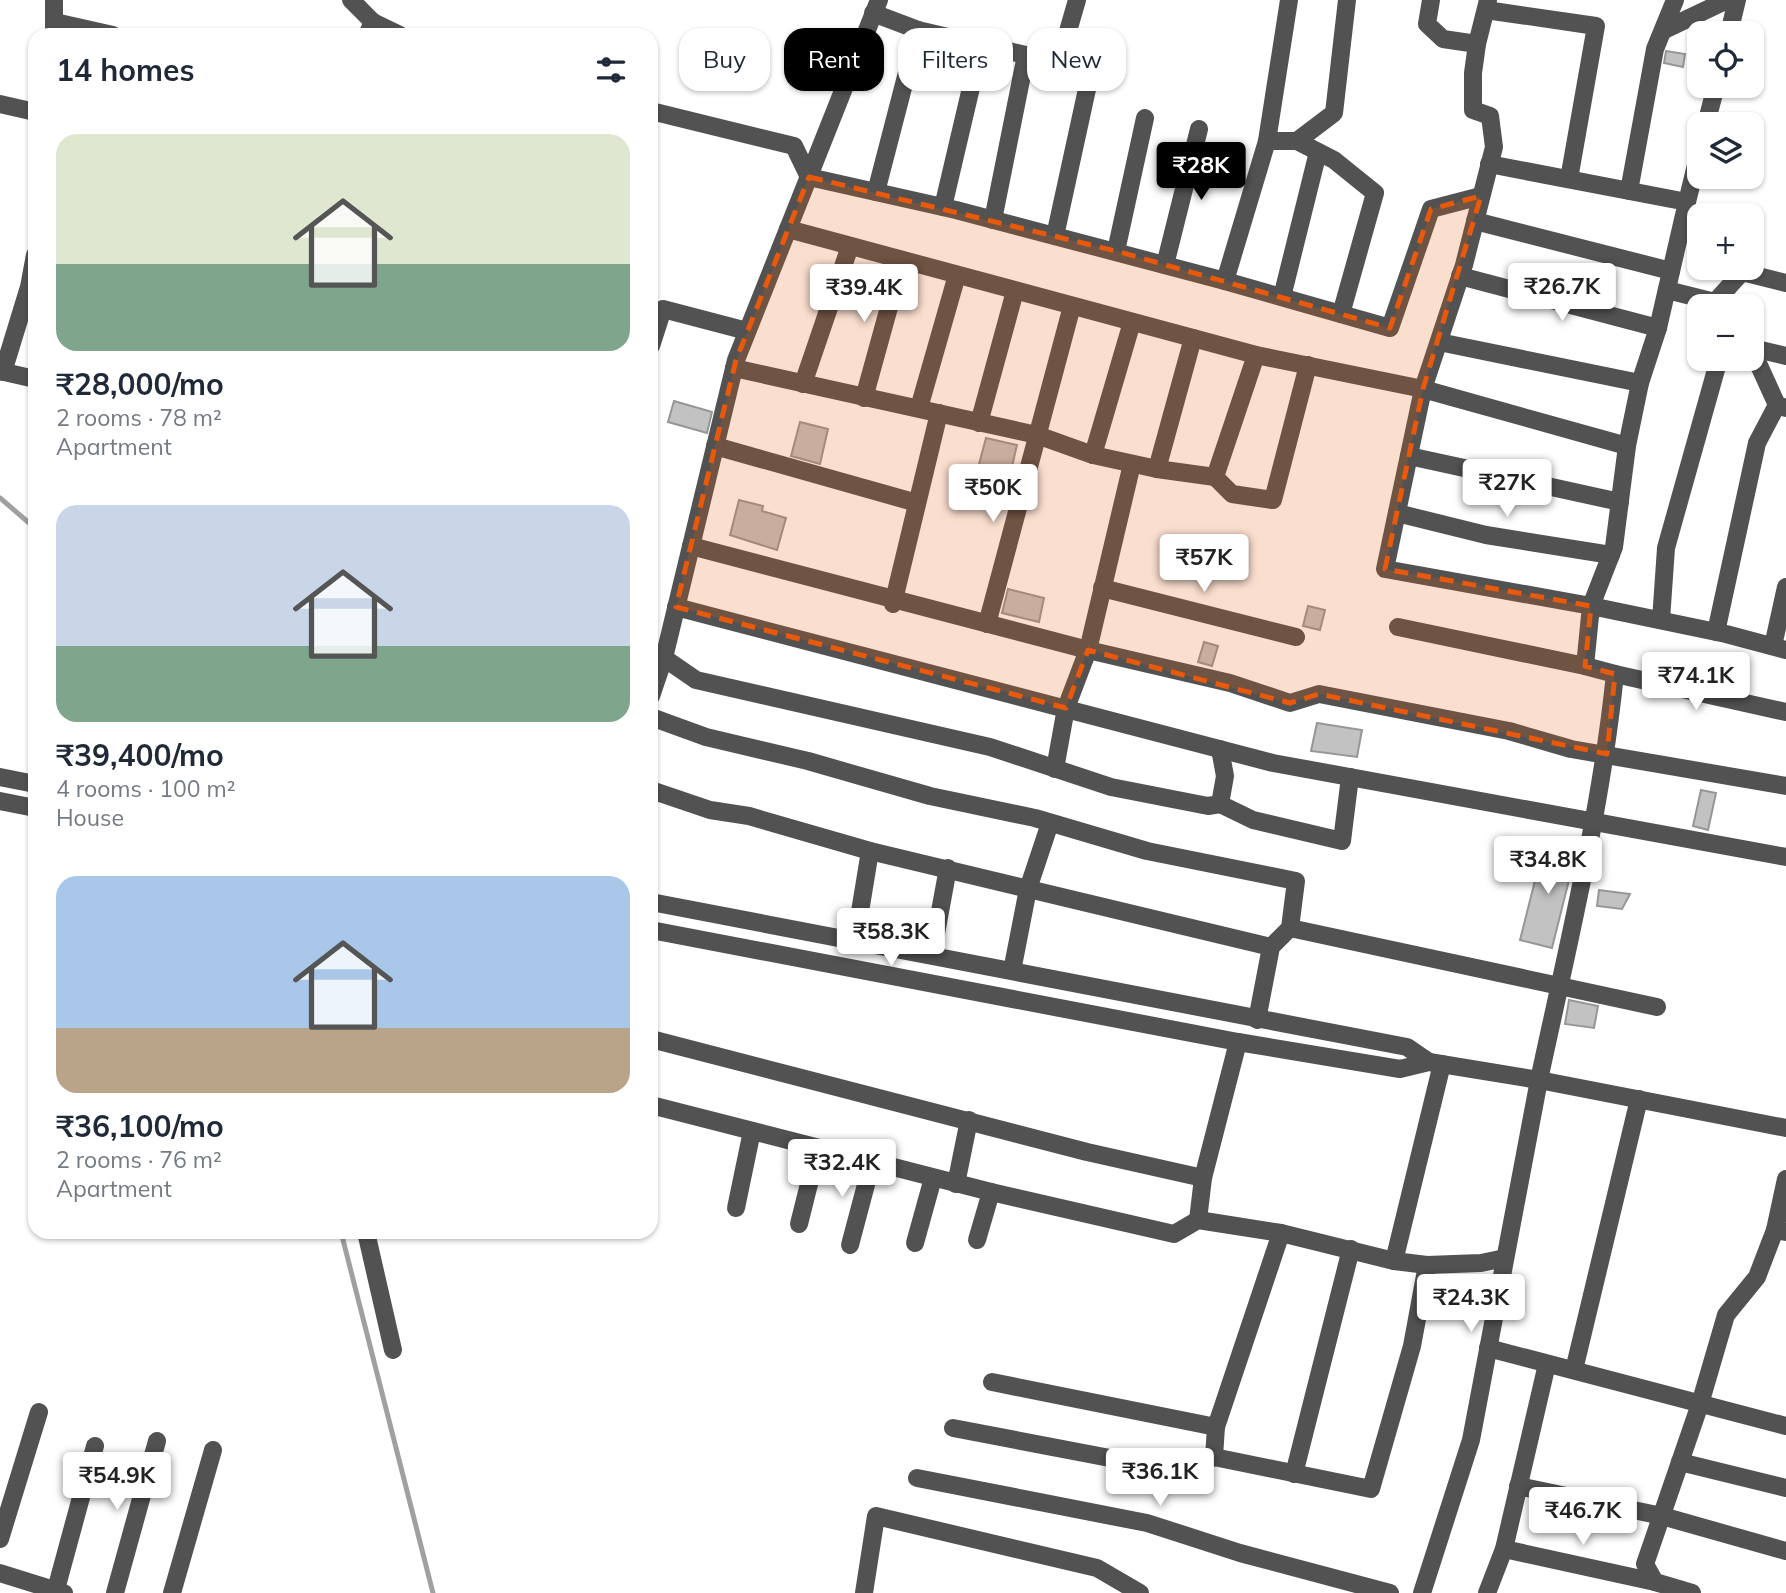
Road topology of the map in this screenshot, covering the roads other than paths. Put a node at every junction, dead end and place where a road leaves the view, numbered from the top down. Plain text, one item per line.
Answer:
1 (54, 0) edge
2 (351, 0) edge
3 (1077, 0) edge
4 (1289, 0) edge
5 (1348, 0) edge
6 (1431, 0) edge
7 (1675, 0) edge
8 (1727, 0) edge
9 (1737, 0) edge
10 (1487, 5) edge
11 (876, 7) edge
12 (1732, 21) edge
13 (55, 28) edge
14 (369, 28) edge
15 (914, 28) edge
16 (1069, 28) edge
17 (1664, 30) junction
18 (1477, 44) junction
19 (1013, 52) edge
20 (1026, 55) joint
21 (902, 91) edge
22 (970, 91) edge
23 (1086, 91) edge
24 (0, 104) edge
25 (28, 110) edge
26 (658, 113) edge
27 (1145, 118) dead end
28 (1199, 129) dead end
29 (1267, 141) junction
30 (1297, 141) junction
31 (1318, 152) junction
32 (1489, 164) junction
33 (808, 177) junction
34 (1569, 179) junction
35 (1690, 189) edge
36 (1629, 191) junction
37 (876, 192) junction
38 (1481, 196) junction
39 (1687, 202) junction
40 (943, 207) junction
41 (993, 220) junction
42 (1475, 221) junction
43 (788, 229) junction
44 (1055, 236) junction
45 (850, 246) junction
46 (1116, 251) junction
47 (902, 260) junction
48 (1165, 265) junction
49 (1671, 271) junction
50 (957, 275) junction
51 (1460, 276) junction
52 (1225, 281) junction
53 (1786, 283) edge
54 (1667, 290) junction
55 (1014, 291) junction
56 (1725, 294) edge
57 (1687, 296) edge
58 (1282, 297) junction
59 (28, 299) edge
60 (1072, 306) junction
61 (1341, 314) junction
62 (1132, 322) junction
63 (658, 324) edge
64 (1658, 328) junction
65 (747, 331) junction
66 (1193, 338) junction
67 (1439, 342) junction
68 (1764, 351) edge
69 (1256, 355) junction
70 (1786, 356) edge
71 (1308, 365) junction
72 (734, 368) junction
73 (1716, 371) edge
74 (1763, 371) edge
75 (2, 372) edge
76 (28, 378) edge
77 (803, 383) junction
78 (1640, 383) junction
79 (1423, 389) junction
80 (864, 398) junction
81 (1782, 407) edge
82 (919, 408) junction
83 (939, 413) junction
84 (979, 423) junction
85 (1037, 435) junction
86 (715, 446) junction
87 (1627, 446) junction
88 (1093, 455) junction
89 (1409, 456) junction
90 (1132, 464) junction
91 (1157, 469) junction
92 (1215, 477) junction
93 (1620, 502) junction
94 (917, 503) junction
95 (1397, 513) junction
96 (691, 546) junction
97 (1611, 555) junction
98 (1786, 587) edge
99 (1102, 588) junction
100 (893, 601) junction
101 (1591, 606) junction
102 (676, 607) junction
103 (1661, 621) junction
104 (987, 624) junction
105 (1398, 628) dead end
106 (1716, 632) junction
107 (1296, 637) dead end
108 (1780, 648) edge
109 (1088, 650) junction
110 (664, 658) junction
111 (1585, 666) junction
112 (1615, 674) junction
113 (658, 676) edge
114 (1066, 708) junction
115 (1786, 712) edge
116 (658, 720) edge
117 (1220, 749) junction
118 (1607, 754) junction
119 (1055, 769) junction
120 (1350, 777) junction
121 (0, 778) edge
122 (28, 783) edge
123 (1786, 786) edge
124 (658, 792) edge
125 (0, 801) edge
126 (1220, 804) junction
127 (28, 807) edge
128 (1595, 821) junction
129 (1050, 822) junction
130 (870, 851) junction
131 (1786, 857) edge
132 (948, 868) junction
133 (1028, 889) junction
134 (658, 903) edge
135 (1290, 928) junction
136 (658, 931) edge
137 (855, 942) junction
138 (1271, 947) junction
139 (932, 955) junction
140 (1012, 971) junction
141 (1560, 986) junction
142 (1657, 1007) dead end
143 (1257, 1020) junction
144 (658, 1041) edge
145 (1238, 1042) junction
146 (1435, 1063) junction
147 (1539, 1080) junction
148 (1639, 1099) junction
149 (658, 1107) edge
150 (969, 1120) junction
151 (1786, 1128) edge
152 (752, 1131) junction
153 (818, 1148) junction
154 (872, 1162) junction
155 (933, 1178) junction
156 (1203, 1178) junction
157 (1786, 1179) edge
158 (956, 1184) junction
159 (991, 1192) junction
160 (736, 1208) dead end
161 (1198, 1220) junction
162 (799, 1224) dead end
163 (1781, 1231) edge
164 (1281, 1233) junction
165 (368, 1239) edge
166 (977, 1240) dead end
167 (915, 1243) dead end
168 (850, 1245) dead end
169 (1351, 1249) junction
170 (1506, 1258) junction
171 (1394, 1261) junction
172 (1427, 1265) junction
173 (1488, 1349) junction
174 (393, 1350) dead end
175 (1547, 1364) junction
176 (1574, 1370) junction
177 (992, 1382) dead end
178 (1700, 1404) junction
179 (39, 1412) dead end
180 (1786, 1426) edge
181 (1216, 1427) junction
182 (953, 1429) dead end
183 (156, 1441) dead end
184 (95, 1446) dead end
185 (214, 1450) dead end
186 (1214, 1457) junction
187 (1680, 1462) junction
188 (1294, 1474) junction
189 (917, 1478) dead end
190 (1518, 1486) junction
191 (1786, 1488) edge
192 (1662, 1516) junction
193 (0, 1539) edge
194 (1504, 1549) junction
195 (1786, 1551) edge
196 (0, 1573) edge
197 (1655, 1583) junction
198 (58, 1592) edge
199 (1491, 1592) edge
200 (115, 1593) edge
201 (172, 1593) edge
202 (864, 1593) edge
203 (1140, 1593) edge
204 (1390, 1593) edge
205 (1422, 1593) edge
206 (1692, 1593) edge

1 - 13 street
2 - 14 street
3 - 16 street
4 - 29 street
5 - 30 street
6 - 18 street
7 - 17 street
8 - 17 street
9 - 12 street
10 - 18 street
10 - 34 street
11 - 15 street
11 - 33 street
17 - 36 street
18 - 32 street
19 - 20 street
20 - 41 street
21 - 37 street
22 - 40 street
23 - 44 street
24 - 25 street
26 - 33 street
27 - 46 street
28 - 48 street
29 - 30 street
29 - 52 street
30 - 31 street
31 - 58 street
31 - 61 street
32 - 34 street
32 - 38 street
33 - 37 street
33 - 43 street
34 - 36 street
35 - 39 street
36 - 39 street
37 - 40 street
38 - 42 street
38 - 61 street
39 - 49 street
40 - 41 street
41 - 44 street
42 - 49 street
42 - 51 street
43 - 45 street
43 - 65 street
44 - 46 street
45 - 47 street
45 - 77 street
46 - 48 street
47 - 50 street
47 - 80 street
48 - 52 street
49 - 54 street
50 - 55 street
50 - 82 street
51 - 64 street
51 - 67 street
52 - 58 street
53 - 56 street
54 - 57 street
54 - 64 street
55 - 60 street
55 - 84 street
58 - 61 street
59 - 75 street
60 - 62 street
60 - 85 street
62 - 66 street
62 - 88 street
63 - 65 street
64 - 78 street
65 - 72 street
66 - 69 street
66 - 91 street
67 - 78 street
67 - 79 street
68 - 70 street
69 - 71 street
69 - 92 street
71 - 79 street
71 - 92 street
72 - 77 street
72 - 86 street
73 - 103 street
74 - 81 street
75 - 76 street
77 - 80 street
78 - 87 street
79 - 87 street
79 - 89 street
80 - 82 street
81 - 106 street
82 - 83 street
83 - 84 street
83 - 94 street
84 - 85 street
85 - 88 street
85 - 104 street
86 - 94 street
86 - 96 street
87 - 93 street
88 - 90 street
89 - 93 street
89 - 95 street
90 - 91 street
90 - 99 street
91 - 92 street
93 - 97 street
94 - 100 street
95 - 97 street
95 - 101 street
96 - 100 street
96 - 102 street
97 - 101 street
98 - 108 street
99 - 107 street
99 - 109 street
100 - 104 street
101 - 103 street
101 - 111 street
102 - 110 street
102 - 114 street
103 - 106 street
104 - 109 street
105 - 111 street
106 - 108 street
109 - 114 street
109 - 118 street
110 - 113 street
110 - 119 street
111 - 112 street
112 - 115 street
112 - 118 street
114 - 117 street
114 - 119 street
116 - 129 street
117 - 120 street
117 - 126 street
118 - 123 street
118 - 128 street
119 - 126 street
120 - 126 street
120 - 128 street
121 - 122 street
124 - 130 street
125 - 127 street
128 - 131 street
128 - 141 street
129 - 133 street
129 - 135 street
130 - 132 street
130 - 137 street
132 - 133 street
132 - 139 street
133 - 138 street
133 - 140 street
134 - 137 street
135 - 138 street
135 - 141 street
136 - 145 street
137 - 139 street
138 - 143 street
139 - 140 street
140 - 143 street
141 - 142 street
141 - 147 street
143 - 146 street
144 - 150 street
145 - 146 street
145 - 156 street
146 - 147 street
146 - 171 street
147 - 148 street
147 - 170 street
148 - 151 street
148 - 176 street
149 - 152 street
150 - 156 street
150 - 158 street
152 - 153 street
152 - 160 street
153 - 154 street
153 - 162 street
154 - 155 street
154 - 168 street
155 - 158 street
155 - 167 street
156 - 161 street
157 - 163 street
158 - 159 street
159 - 161 street
159 - 166 street
161 - 164 street
163 - 178 street
164 - 169 street
164 - 181 street
165 - 174 street
169 - 171 street
169 - 188 street
170 - 172 street
170 - 173 street
171 - 172 street
172 - 188 street
173 - 175 street
173 - 205 street
175 - 176 street
175 - 190 street
176 - 178 street
177 - 181 street
178 - 180 street
178 - 187 street
179 - 193 street
181 - 186 street
182 - 186 street
183 - 200 street
184 - 198 street
185 - 201 street
186 - 188 street
187 - 191 street
187 - 192 street
189 - 204 street
190 - 192 street
190 - 194 street
192 - 195 street
192 - 197 street
194 - 197 street
194 - 199 street
196 - 198 street
197 - 206 street
202 - 203 street

